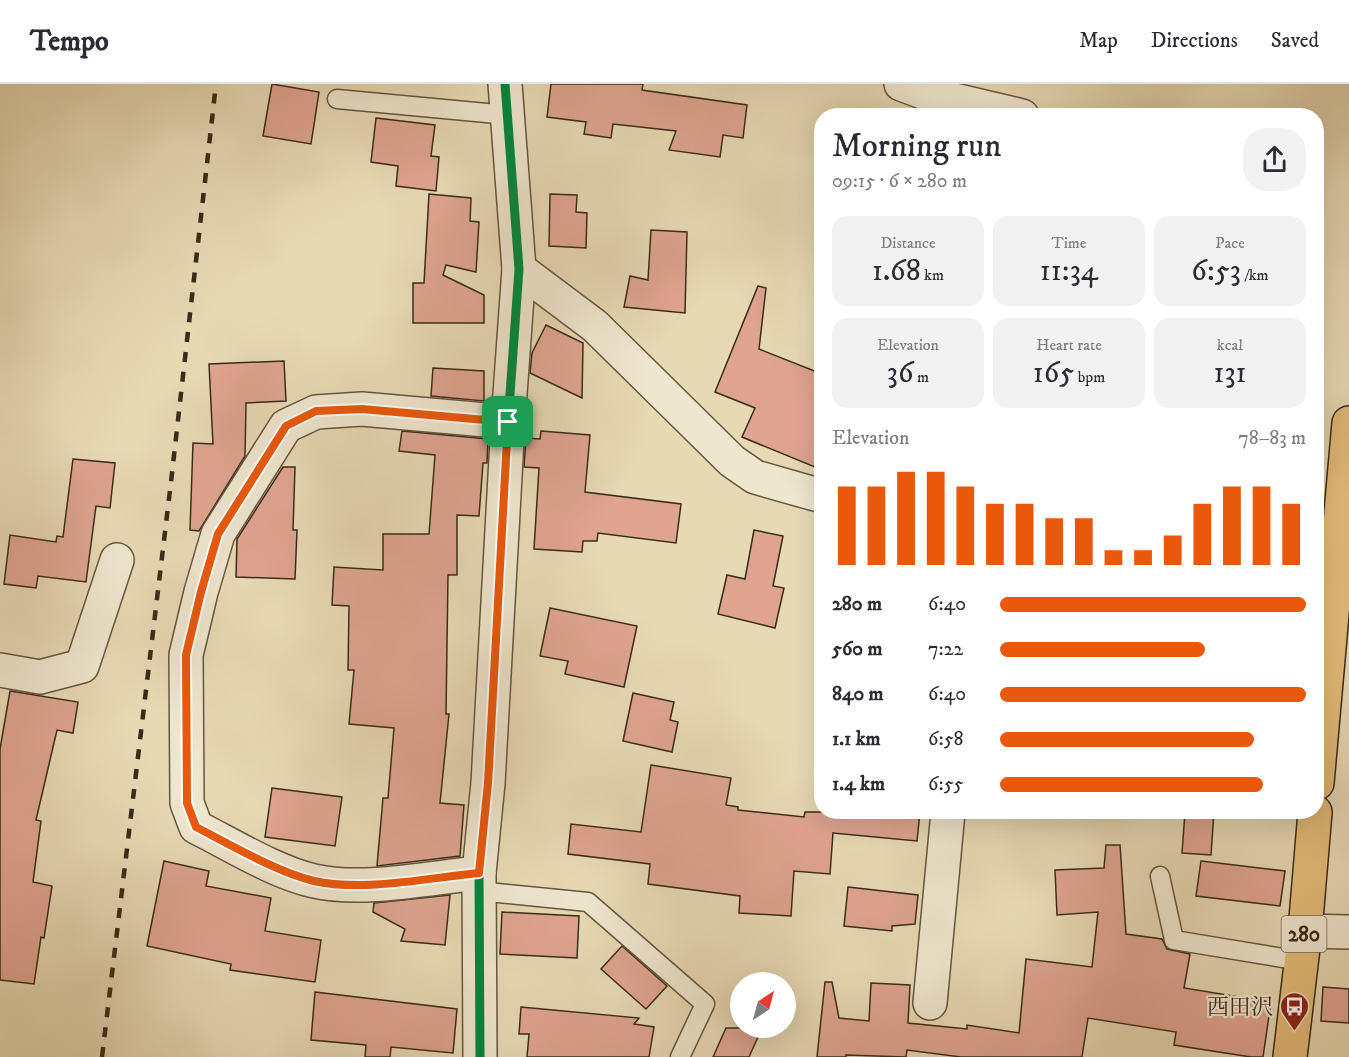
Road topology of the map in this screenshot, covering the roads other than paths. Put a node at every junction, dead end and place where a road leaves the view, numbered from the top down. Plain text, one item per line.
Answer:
1 (901, 84) edge
2 (337, 99) dead end
3 (507, 99) edge
4 (988, 108) edge
5 (519, 269) junction
6 (508, 422) junction
7 (1349, 423) edge
8 (814, 494) edge
9 (1344, 528) edge
10 (117, 560) dead end
11 (1325, 597) edge
12 (1324, 620) edge
13 (0, 670) edge
14 (947, 819) edge
15 (1314, 819) edge
16 (1160, 876) dead end
17 (478, 882) junction
18 (1349, 932) edge
19 (1303, 946) junction
20 (930, 1003) dead end
21 (480, 1057) edge
22 (680, 1057) edge
23 (1290, 1057) edge

1 - 4 street
2 - 3 lane
3 - 5 street
5 - 6 street
5 - 8 street
6 - 17 street
6 - 17 street
7 - 9 highway
9 - 11 highway
10 - 13 street
11 - 12 highway
14 - 20 street
15 - 19 highway, 280
16 - 19 lane
17 - 21 street
17 - 22 lane
18 - 19 street
19 - 23 highway, 280

